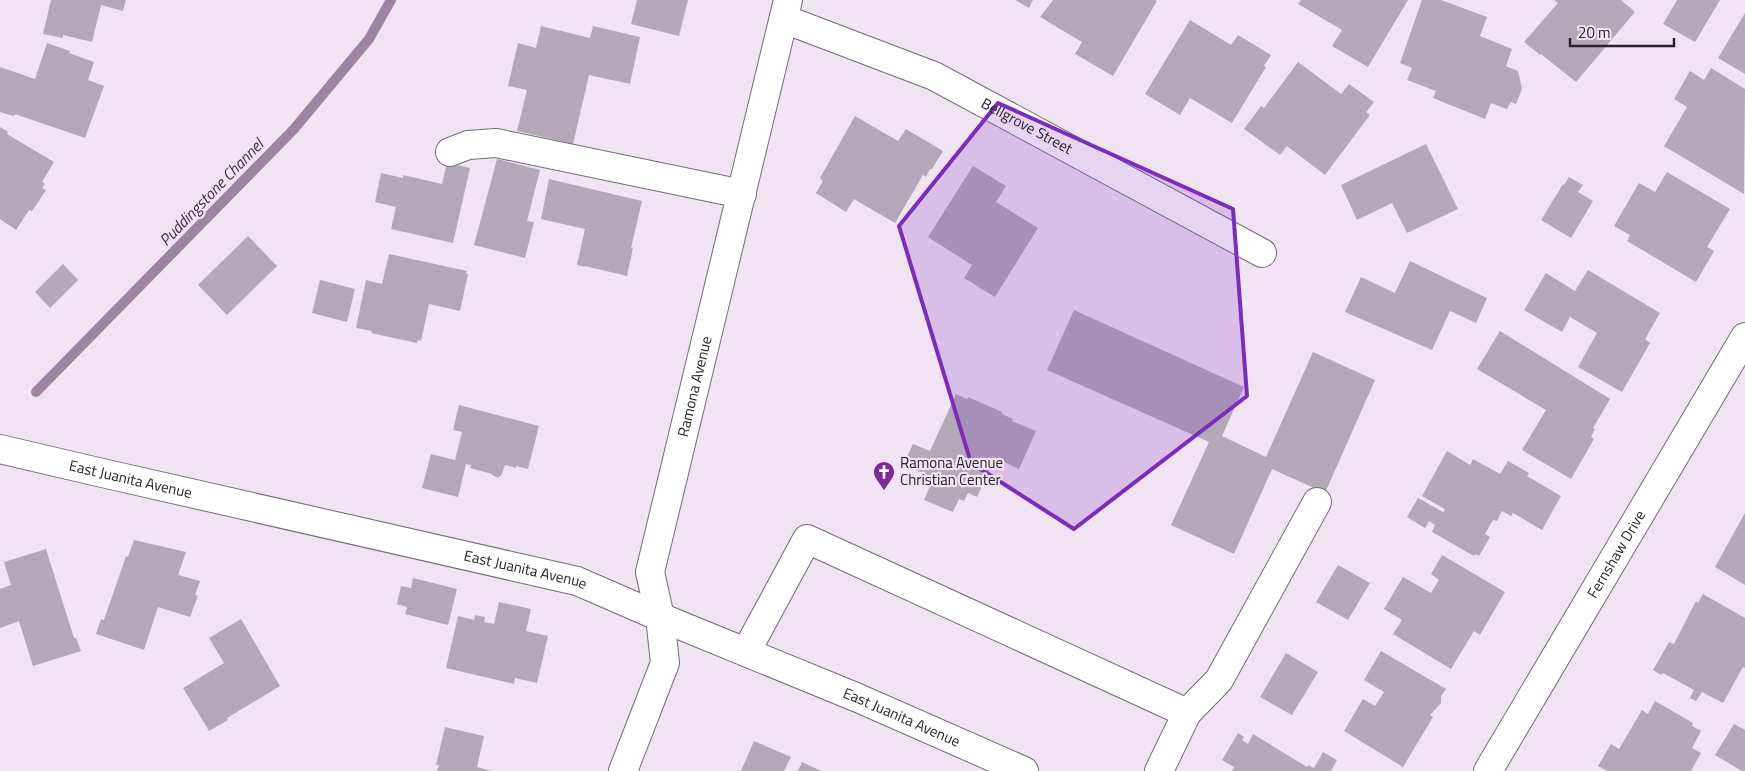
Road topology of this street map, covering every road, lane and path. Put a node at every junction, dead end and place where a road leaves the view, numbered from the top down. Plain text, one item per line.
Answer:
1 (786, 9) edge
2 (450, 152) dead end
3 (742, 194) junction
4 (1262, 253) dead end
5 (1745, 337) edge
6 (0, 449) edge
7 (1317, 502) dead end
8 (660, 617) junction
9 (746, 652) junction
10 (1187, 712) junction
11 (623, 771) edge
12 (1024, 771) edge
13 (1159, 771) edge
14 (1488, 771) edge

1 - 3 street, Ramona Avenue
1 - 4 street, Bellgrove Street
2 - 3 street
3 - 8 street, Ramona Avenue
5 - 14 street, Fernshaw Drive
6 - 8 street, East Juanita Avenue
7 - 10 street
8 - 9 street, East Juanita Avenue
8 - 11 street, Ramona Avenue
9 - 10 street
9 - 12 street, East Juanita Avenue
10 - 13 street

